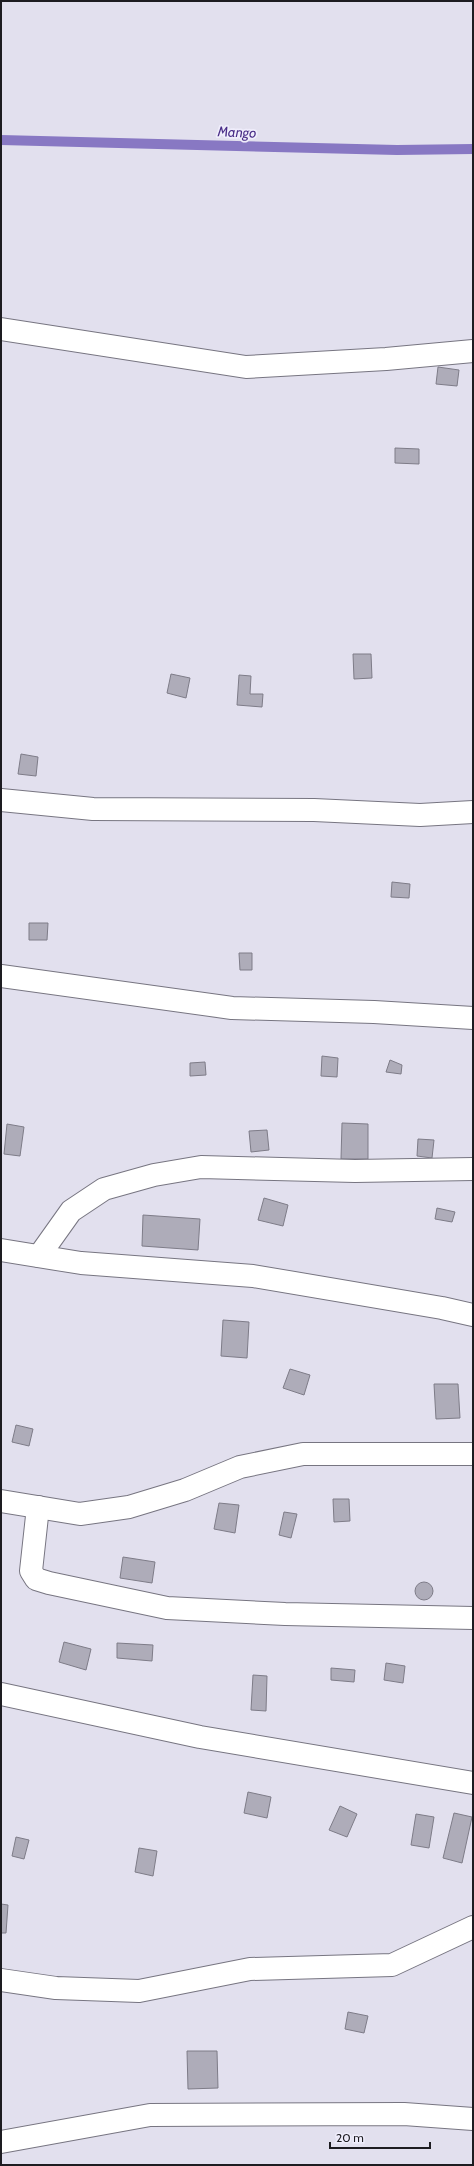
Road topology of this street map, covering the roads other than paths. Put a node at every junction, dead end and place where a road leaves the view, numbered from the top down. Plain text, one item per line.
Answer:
1 (1, 328) edge
2 (473, 351) edge
3 (1, 800) edge
4 (473, 812) edge
5 (1, 976) edge
6 (473, 1018) edge
7 (473, 1169) edge
8 (1, 1250) edge
9 (39, 1256) junction
10 (473, 1315) edge
11 (473, 1454) edge
12 (1, 1501) edge
13 (38, 1507) junction
14 (473, 1618) edge
15 (1, 1694) edge
16 (473, 1784) edge
17 (473, 1927) edge
18 (1, 1980) edge
19 (473, 2119) edge
20 (1, 2142) edge

1 - 2 street
3 - 4 street
5 - 6 street
7 - 9 street
8 - 9 street
9 - 10 street
11 - 13 street
12 - 13 street
13 - 14 street
15 - 16 street
17 - 18 street
19 - 20 street

